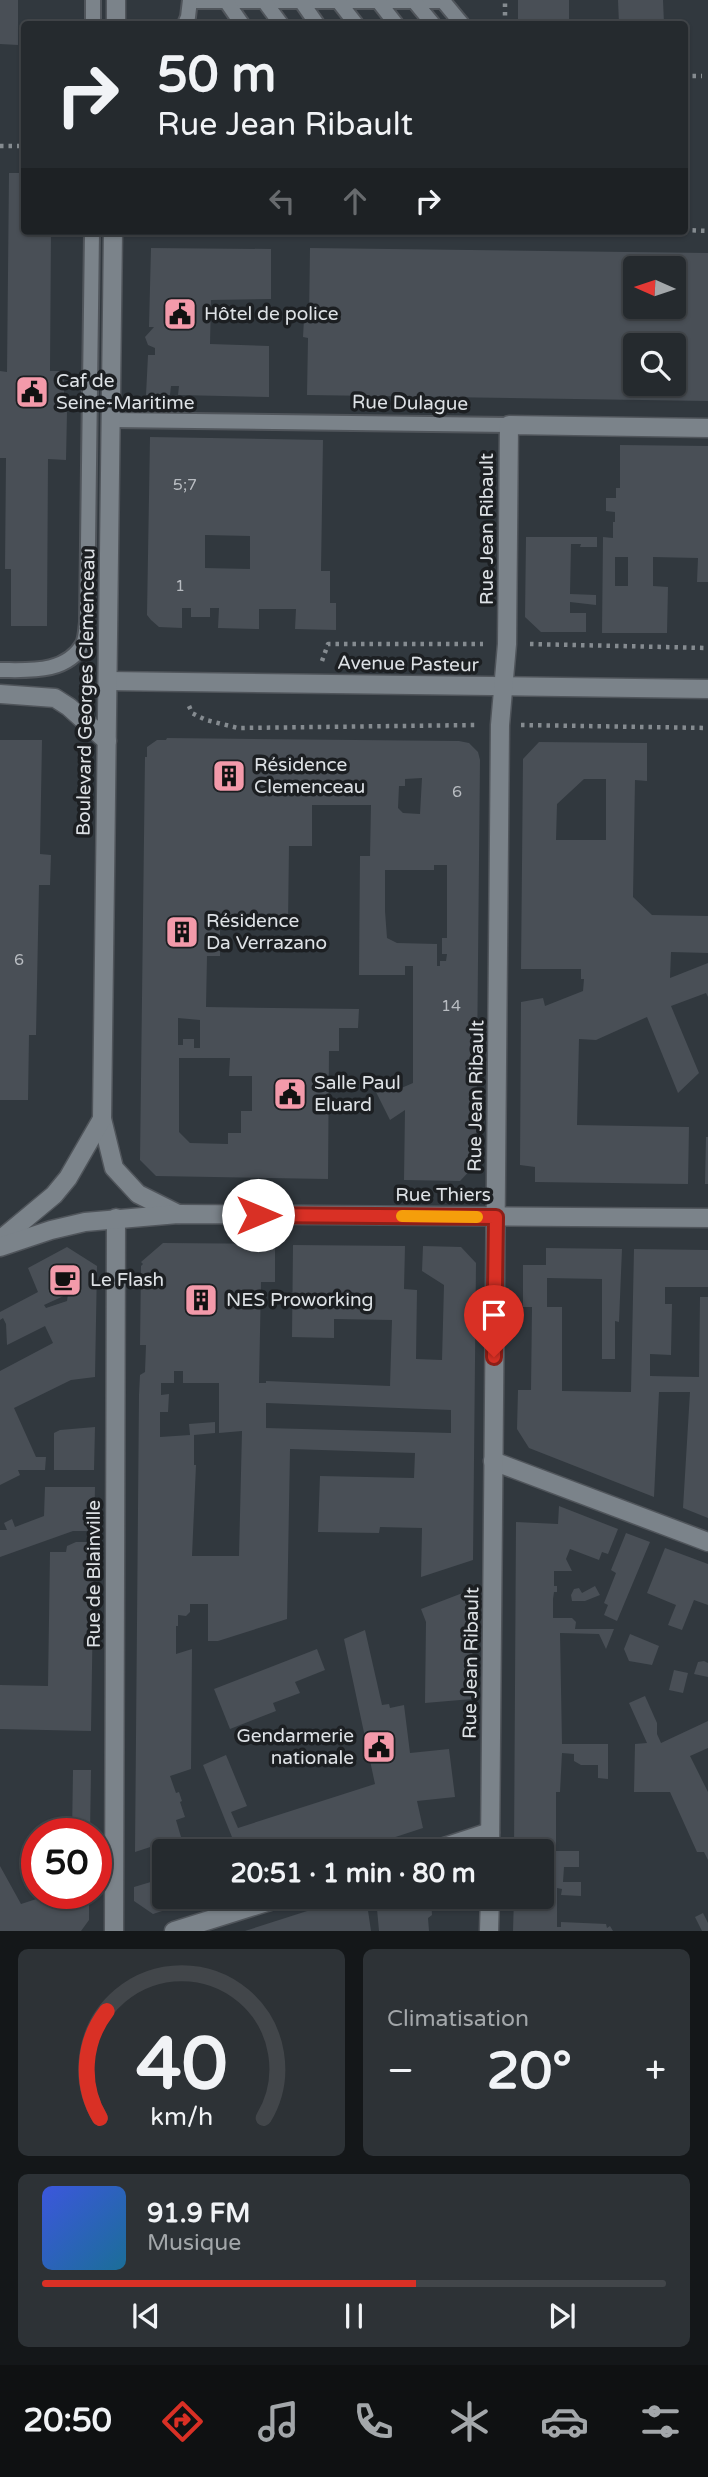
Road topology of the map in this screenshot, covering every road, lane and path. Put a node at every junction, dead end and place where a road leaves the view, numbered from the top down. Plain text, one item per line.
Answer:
1 (93, 0) edge
2 (116, 0) edge
3 (190, 0) edge
4 (505, 0) edge
5 (226, 1) edge
6 (264, 1) edge
7 (301, 1) edge
8 (338, 1) edge
9 (378, 1) edge
10 (414, 1) edge
11 (93, 21) edge
12 (116, 21) edge
13 (190, 21) edge
14 (240, 21) edge
15 (279, 21) edge
16 (315, 21) edge
17 (354, 21) edge
18 (394, 21) edge
19 (431, 21) edge
20 (459, 21) edge
21 (505, 21) edge
22 (688, 76) edge
23 (702, 76) dead end
24 (0, 145) edge
25 (21, 146) edge
26 (688, 230) edge
27 (708, 230) edge
28 (92, 235) edge
29 (113, 235) edge
30 (111, 420) junction
31 (509, 425) junction
32 (708, 428) edge
33 (507, 644) junction
34 (708, 648) edge
35 (0, 670) edge
36 (108, 681) junction
37 (181, 682) junction
38 (313, 683) junction
39 (503, 686) junction
40 (708, 689) edge
41 (0, 694) edge
42 (500, 725) junction
43 (708, 728) edge
44 (107, 741) junction
45 (102, 1119) junction
46 (178, 1214) junction
47 (496, 1217) junction
48 (116, 1218) junction
49 (708, 1218) edge
50 (0, 1240) edge
51 (0, 1247) edge
52 (494, 1461) junction
53 (708, 1542) edge
54 (490, 1832) junction
55 (469, 1839) edge
56 (490, 1839) edge
57 (245, 1909) edge
58 (490, 1909) edge
59 (114, 1931) edge
60 (174, 1931) edge
61 (489, 1931) edge

1 - 11 lane
2 - 12 street
3 - 5 lane
3 - 13 lane
4 - 21 path
5 - 6 lane
5 - 14 lane
6 - 7 lane
6 - 15 lane
7 - 8 lane
7 - 16 lane
8 - 9 lane
8 - 17 lane
9 - 10 lane
9 - 18 lane
10 - 19 lane
10 - 20 lane
22 - 23 path
24 - 25 path
26 - 27 path
28 - 35 lane
29 - 30 street, Boulevard Georges Clemenceau
30 - 31 lane, Rue Dulague
30 - 36 street, Boulevard Georges Clemenceau
31 - 32 street, Rue Dulague
31 - 33 street, Rue Jean Ribault
33 - 34 path
33 - 38 path
33 - 39 street, Rue Jean Ribault
36 - 37 street, Avenue Pasteur
36 - 44 street, Boulevard Georges Clemenceau
37 - 38 street, Avenue Pasteur
37 - 42 path
38 - 39 street, Avenue Pasteur
39 - 40 street, Avenue Pasteur
39 - 42 street, Rue Jean Ribault
41 - 44 street
42 - 43 path
42 - 47 street, Rue Jean Ribault
44 - 45 street, Boulevard Georges Clemenceau
45 - 46 street, Rue Thiers
45 - 50 street, Boulevard Georges Clemenceau
46 - 47 street, Rue Thiers
46 - 48 street, Rue Thiers
47 - 49 street, Rue Thiers
47 - 52 street, Rue Jean Ribault
48 - 51 street, Rue Thiers
48 - 59 street, Rue de Blainville
52 - 53 street
52 - 54 street, Rue Jean Ribault
54 - 55 street
54 - 56 street, Rue Jean Ribault
57 - 60 street
58 - 61 street

